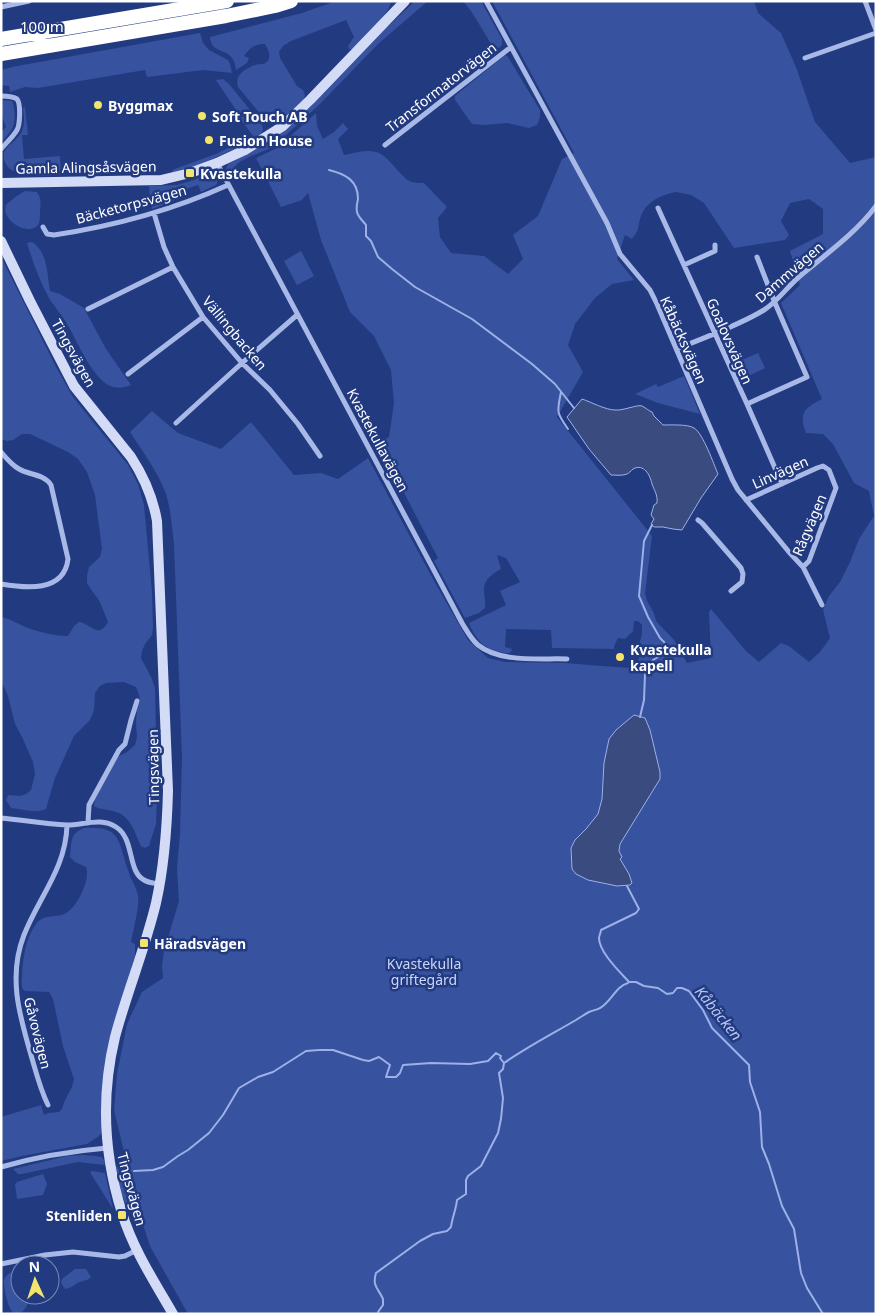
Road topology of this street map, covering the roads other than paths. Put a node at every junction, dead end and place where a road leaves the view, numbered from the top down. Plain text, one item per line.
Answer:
1 (29, 1) edge
2 (220, 1) edge
3 (227, 1) edge
4 (291, 1) edge
5 (405, 1) edge
6 (486, 1) edge
7 (866, 1) edge
8 (206, 5) junction
9 (1, 7) edge
10 (876, 32) edge
11 (1, 39) edge
12 (58, 45) junction
13 (510, 47) junction
14 (1, 54) edge
15 (805, 58) dead end
16 (1, 63) edge
17 (1, 96) edge
18 (385, 145) dead end
19 (1, 149) edge
20 (217, 163) junction
21 (2, 182) edge
22 (228, 185) junction
23 (876, 206) edge
24 (658, 208) dead end
25 (154, 212) junction
26 (43, 228) dead end
27 (1, 241) edge
28 (716, 245) dead end
29 (757, 257) dead end
30 (684, 265) junction
31 (172, 267) junction
32 (775, 303) junction
33 (88, 309) dead end
34 (297, 315) junction
35 (203, 317) junction
36 (714, 333) junction
37 (677, 349) junction
38 (242, 363) junction
39 (128, 374) dead end
40 (747, 404) junction
41 (176, 424) dead end
42 (1, 452) edge
43 (320, 456) dead end
44 (823, 466) joint
45 (782, 484) junction
46 (746, 500) junction
47 (698, 520) dead end
48 (803, 567) junction
49 (1, 584) edge
50 (731, 590) dead end
51 (822, 605) dead end
52 (567, 659) dead end
53 (137, 701) dead end
54 (1, 818) edge
55 (88, 823) junction
56 (67, 825) junction
57 (160, 884) junction
58 (48, 1105) dead end
59 (108, 1148) junction
60 (1, 1167) edge
61 (137, 1250) junction
62 (1, 1264) edge
63 (173, 1314) edge

1 - 9 street
2 - 8 highway
3 - 8 highway
4 - 12 highway
5 - 20 street, Gamla Alingsåsvägen
6 - 13 street, Kåbäcksvägen
7 - 10 street
8 - 11 highway
10 - 15 street
12 - 14 highway
12 - 16 highway
13 - 18 street, Transformatorvägen
13 - 37 street, Kåbäcksvägen
17 - 19 street
20 - 21 street, Gamla Alingsåsvägen
20 - 22 street, Kvastekullavägen
22 - 25 street, Bäcketorpsvägen
22 - 34 street, Kvastekullavägen
23 - 32 street, Dammvägen
24 - 30 street, Goalovsvägen
25 - 26 street, Bäcketorpsvägen
25 - 31 street, Vällingbacken
27 - 57 street, Tingsvägen
28 - 30 street
29 - 32 street
30 - 36 street, Goalovsvägen
31 - 33 street
31 - 35 street, Vällingbacken
32 - 36 street, Dammvägen
32 - 40 street
34 - 38 street
34 - 52 street, Kvastekullavägen
35 - 38 street, Vällingbacken
35 - 39 street
36 - 37 street, Dammvägen
36 - 40 street, Goalovsvägen
37 - 46 street, Kåbäcksvägen
38 - 41 street
38 - 43 street, Vällingbacken
40 - 45 street, Goalovsvägen
42 - 49 street
44 - 45 street, Linvägen
44 - 48 street, Rågvägen
45 - 46 street, Linvägen
46 - 48 street, Kåbäcksvägen
47 - 50 street
48 - 51 street, Kåbäcksvägen
53 - 55 street
54 - 56 street
55 - 56 street
55 - 57 street
56 - 58 street, Gåvovägen
57 - 59 street, Tingsvägen
59 - 60 street
59 - 61 street, Tingsvägen
61 - 62 street
61 - 63 street, Tingsvägen

